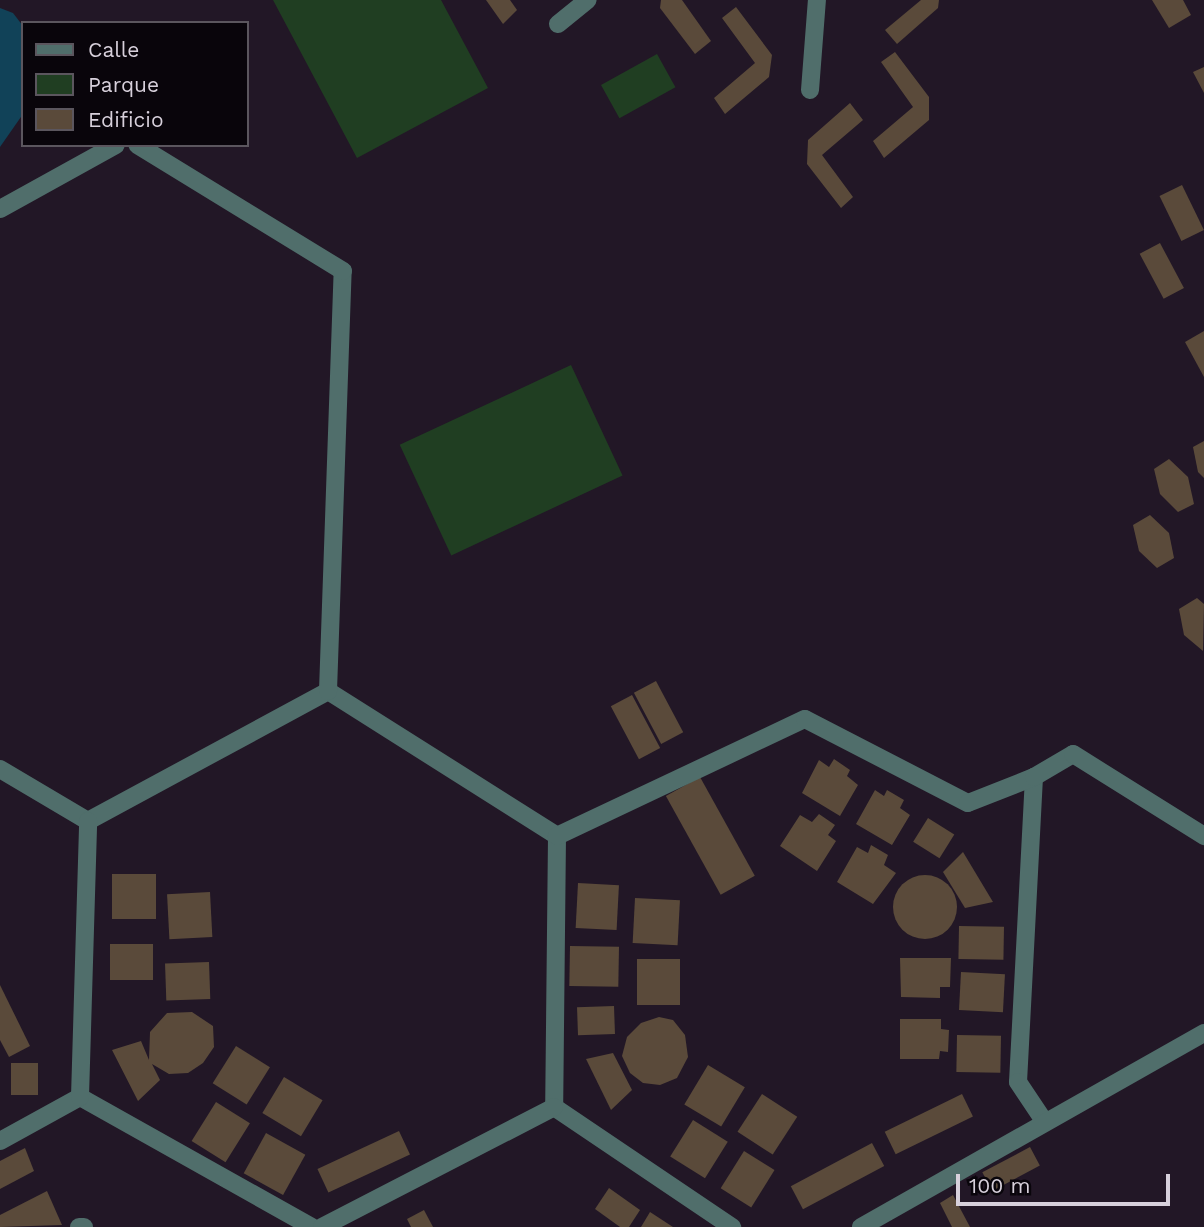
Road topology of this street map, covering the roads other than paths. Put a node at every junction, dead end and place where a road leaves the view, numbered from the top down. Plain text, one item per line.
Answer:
1 (587, 0) edge
2 (817, 0) edge
3 (558, 24) dead end
4 (810, 90) dead end
5 (112, 147) edge
6 (140, 147) edge
7 (0, 209) edge
8 (328, 691) junction
9 (0, 768) edge
10 (1034, 777) junction
11 (88, 821) junction
12 (557, 836) junction
13 (1204, 836) edge
14 (1204, 1033) edge
15 (80, 1097) junction
16 (554, 1107) junction
17 (1044, 1121) junction
18 (0, 1141) edge
19 (312, 1227) edge
20 (322, 1227) edge
21 (732, 1227) edge
22 (861, 1227) edge

1 - 3 street
2 - 4 street
5 - 7 street
6 - 8 street
8 - 11 street
8 - 12 street
9 - 11 street
10 - 12 street
10 - 13 street
10 - 17 street
11 - 15 street
12 - 16 street
14 - 17 street
15 - 18 street
15 - 19 street
16 - 20 street
16 - 21 street
17 - 22 street

